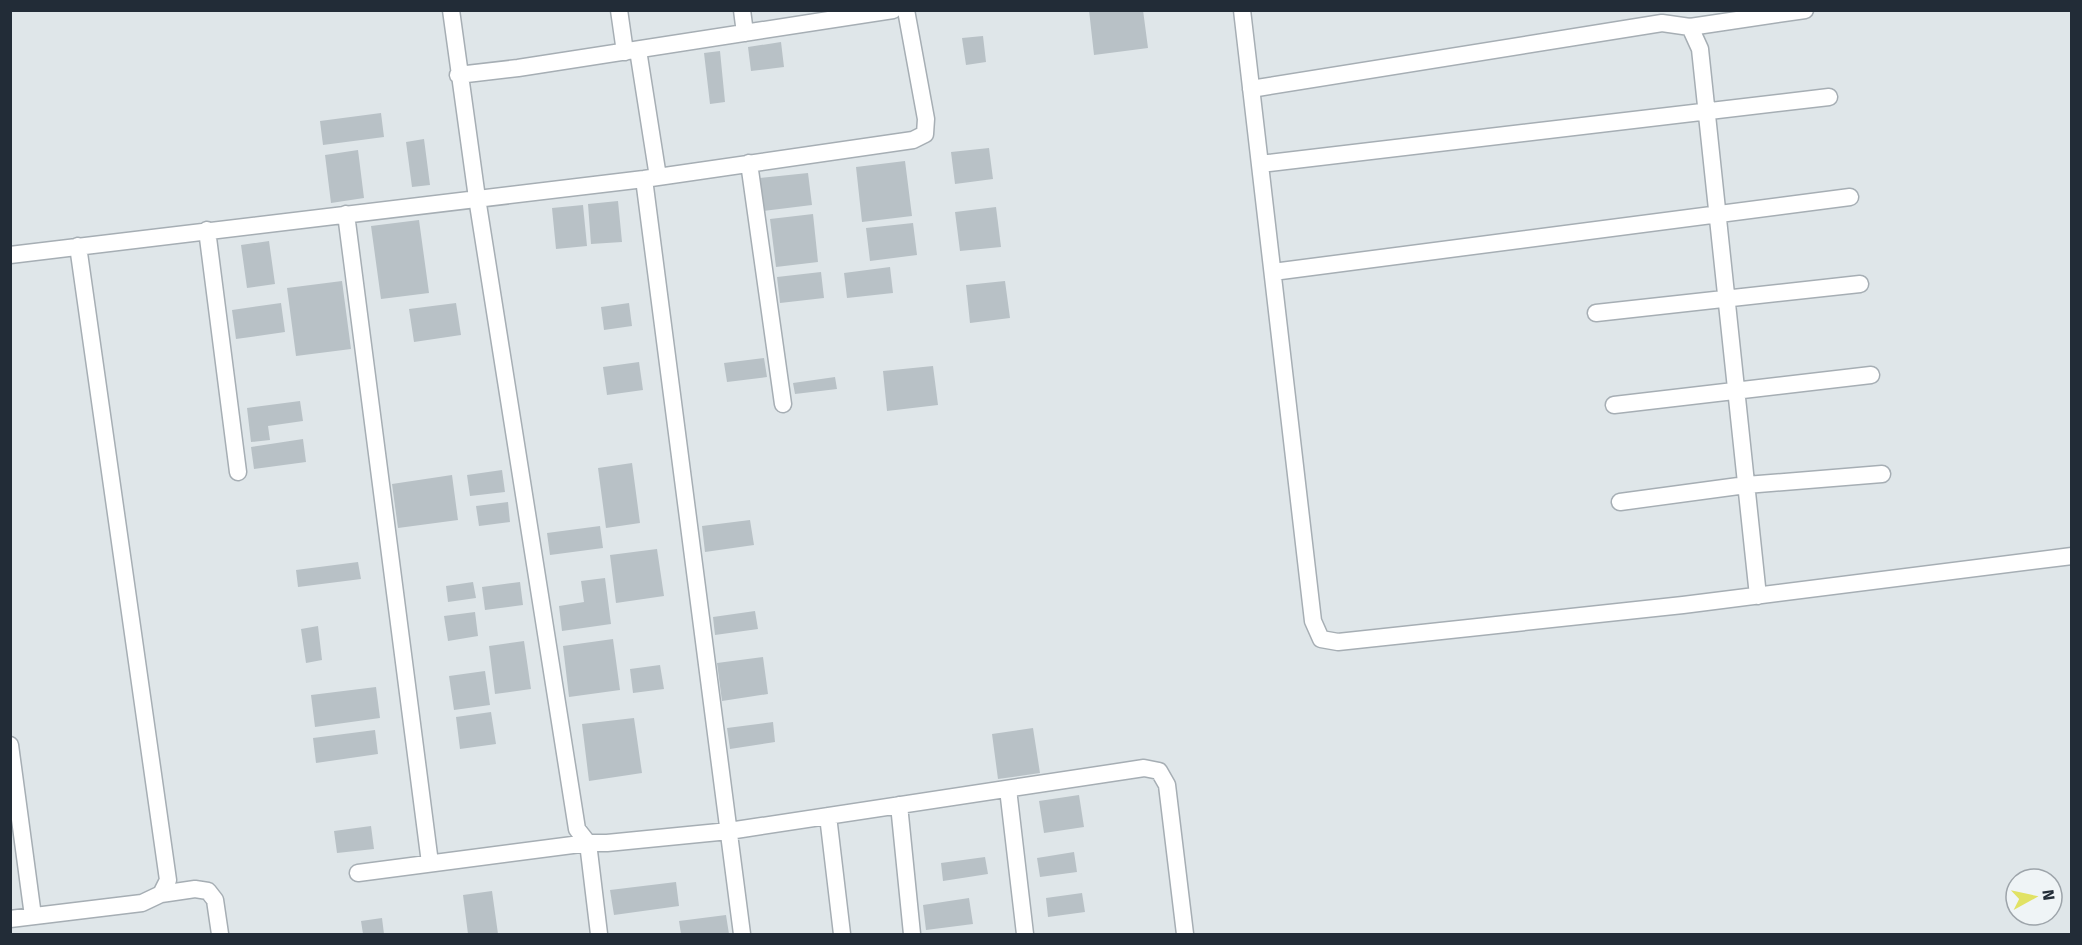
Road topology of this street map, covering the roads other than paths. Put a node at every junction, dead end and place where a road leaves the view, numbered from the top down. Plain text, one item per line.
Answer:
1 (452, 10) edge
2 (619, 10) edge
3 (742, 10) edge
4 (893, 10) edge
5 (906, 10) edge
6 (1242, 10) edge
7 (1805, 10) edge
8 (1690, 27) junction
9 (746, 33) junction
10 (632, 51) junction
11 (459, 75) junction
12 (1251, 89) junction
13 (1829, 97) dead end
14 (1706, 110) junction
15 (749, 163) junction
16 (1260, 164) junction
17 (651, 178) junction
18 (477, 198) junction
19 (1850, 198) dead end
20 (346, 214) junction
21 (1717, 216) junction
22 (207, 230) junction
23 (78, 246) junction
24 (10, 255) edge
25 (1273, 272) junction
26 (1860, 284) dead end
27 (1726, 297) junction
28 (1596, 313) dead end
29 (1871, 375) dead end
30 (1736, 390) junction
31 (783, 404) dead end
32 (1614, 405) dead end
33 (238, 472) dead end
34 (1882, 474) dead end
35 (1746, 484) junction
36 (1620, 502) dead end
37 (2072, 556) edge
38 (1758, 596) junction
39 (10, 745) edge
40 (1008, 789) junction
41 (899, 805) junction
42 (828, 816) junction
43 (729, 831) junction
44 (588, 843) junction
45 (430, 863) junction
46 (358, 873) dead end
47 (161, 894) junction
48 (33, 916) junction
49 (10, 919) edge
50 (220, 934) edge
51 (599, 934) edge
52 (742, 934) edge
53 (842, 934) edge
54 (912, 934) edge
55 (1025, 934) edge
56 (1185, 934) edge

1 - 11 street
2 - 10 street
3 - 9 street
4 - 9 street
5 - 15 street
6 - 12 street
7 - 8 street
8 - 12 street
8 - 14 street
9 - 10 street
10 - 11 street
10 - 17 street
11 - 18 street
12 - 16 street
13 - 14 street
14 - 16 street
14 - 21 street
15 - 17 street
15 - 31 street
16 - 25 street
17 - 18 street
17 - 43 street
18 - 20 street
18 - 44 street
19 - 21 street
20 - 22 street
20 - 45 street
21 - 25 street
21 - 27 street
22 - 23 street
22 - 33 street
23 - 24 street
23 - 47 street
25 - 38 street
26 - 27 street
27 - 28 street
27 - 30 street
29 - 30 street
30 - 32 street
30 - 35 street
34 - 35 street
35 - 36 street
35 - 38 street
37 - 38 street
39 - 48 street
40 - 41 street
40 - 55 street
40 - 56 street
41 - 42 street
41 - 54 street
42 - 43 street
42 - 53 street
43 - 44 street
43 - 52 street
44 - 45 street
44 - 51 street
45 - 46 street
47 - 48 street
47 - 50 street
48 - 49 street

